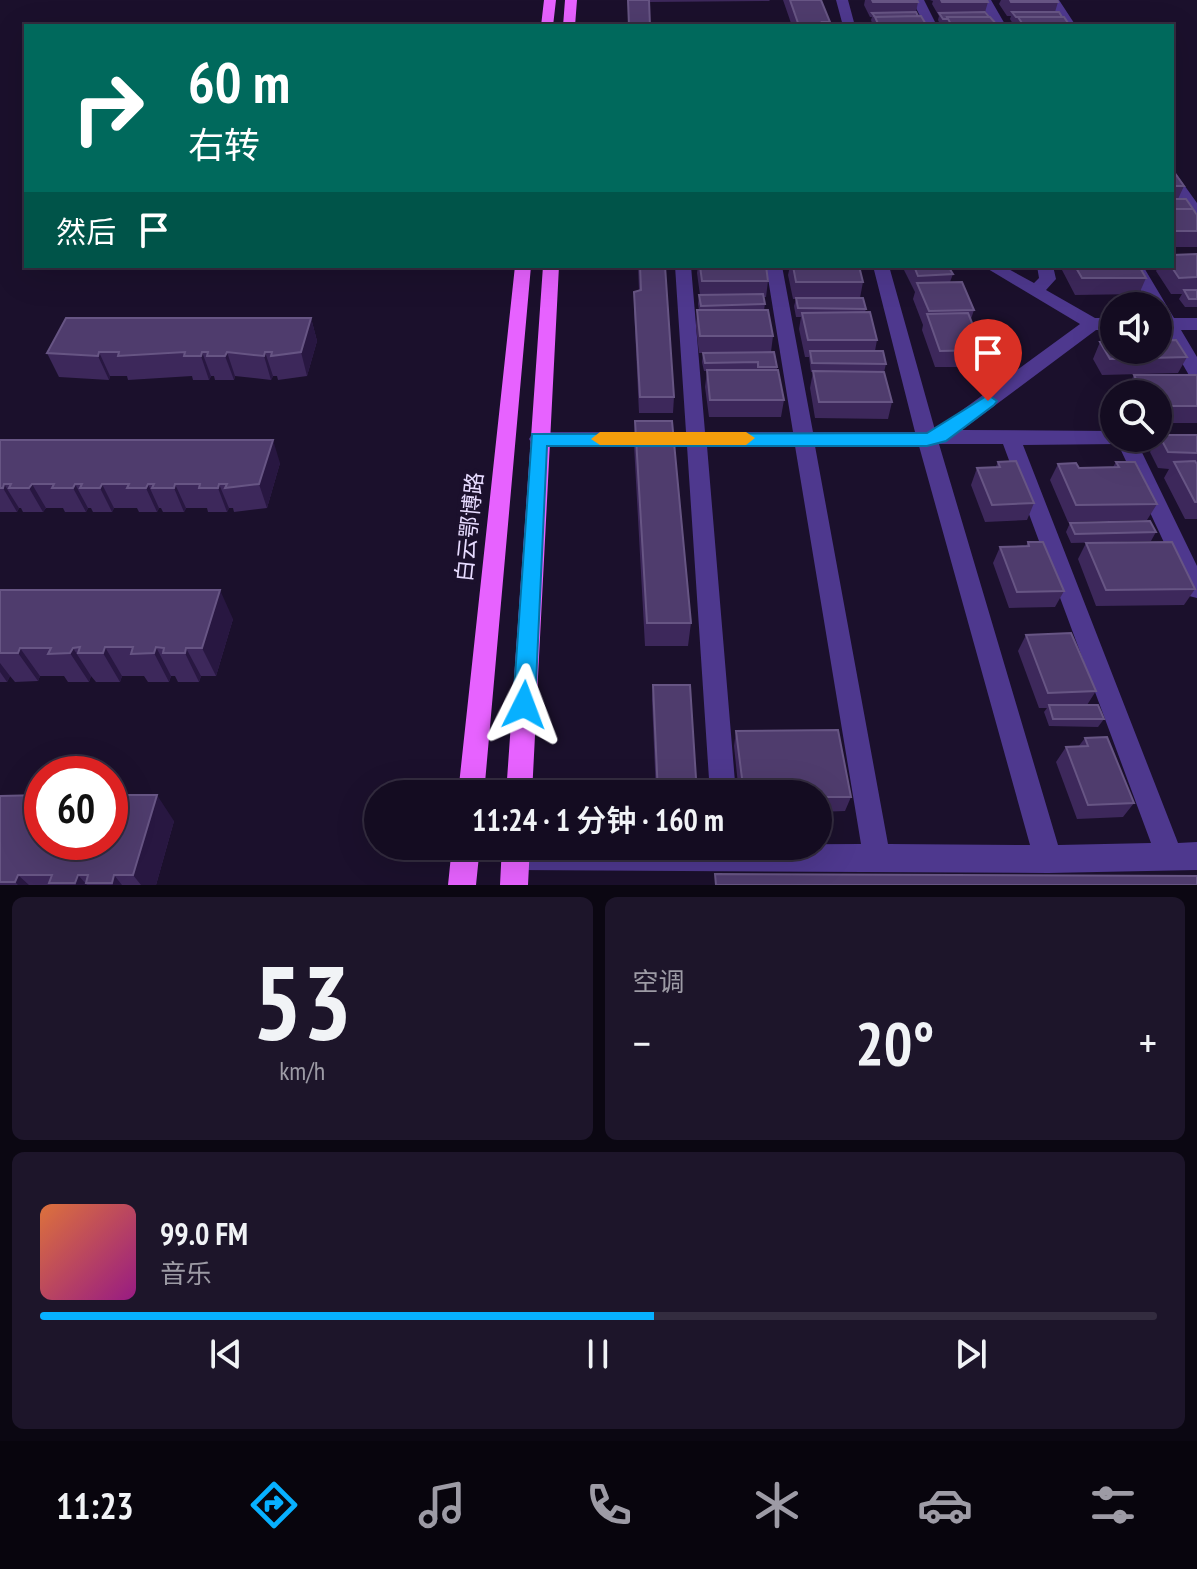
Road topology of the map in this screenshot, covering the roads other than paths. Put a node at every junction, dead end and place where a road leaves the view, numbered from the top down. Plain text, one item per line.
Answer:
1 (550, 0) edge
2 (571, 0) edge
3 (842, 0) edge
4 (918, 0) edge
5 (985, 0) edge
6 (1053, 0) edge
7 (547, 24) edge
8 (569, 24) edge
9 (848, 24) edge
10 (930, 24) edge
11 (999, 24) edge
12 (1069, 24) edge
13 (1174, 181) edge
14 (1197, 214) edge
15 (523, 268) edge
16 (551, 268) edge
17 (683, 268) edge
18 (774, 268) edge
19 (882, 268) edge
20 (994, 268) edge
21 (1045, 268) edge
22 (1136, 268) edge
23 (1035, 292) junction
24 (1150, 292) edge
25 (1092, 324) junction
26 (1100, 324) edge
27 (1172, 324) edge
28 (1197, 324) edge
29 (1172, 337) edge
30 (1197, 373) edge
31 (1010, 437) junction
32 (696, 438) junction
33 (804, 438) junction
34 (933, 438) junction
35 (1100, 438) edge
36 (539, 439) junction
37 (1132, 452) edge
38 (1197, 589) edge
39 (472, 780) edge
40 (520, 780) edge
41 (722, 780) edge
42 (832, 856) edge
43 (1184, 857) edge
44 (877, 858) junction
45 (1048, 859) junction
46 (465, 860) edge
47 (515, 860) edge
48 (462, 885) edge
49 (514, 885) edge

1 - 7 main road
2 - 8 main road
3 - 9 street
4 - 10 street
5 - 11 street
6 - 12 street
13 - 14 street
15 - 39 main road, 白云鄂博路
16 - 36 main road
17 - 32 street
18 - 33 street
19 - 34 street
20 - 23 street
21 - 23 street
22 - 24 street
23 - 25 street
25 - 26 street
25 - 34 street
27 - 28 street
29 - 30 street
31 - 34 street
31 - 35 street
31 - 43 street
32 - 33 street
32 - 36 street
32 - 41 street
33 - 34 street
33 - 44 street
34 - 45 street
36 - 40 main road
37 - 38 street
42 - 44 street
43 - 45 street
44 - 45 street
46 - 48 main road
47 - 49 main road

